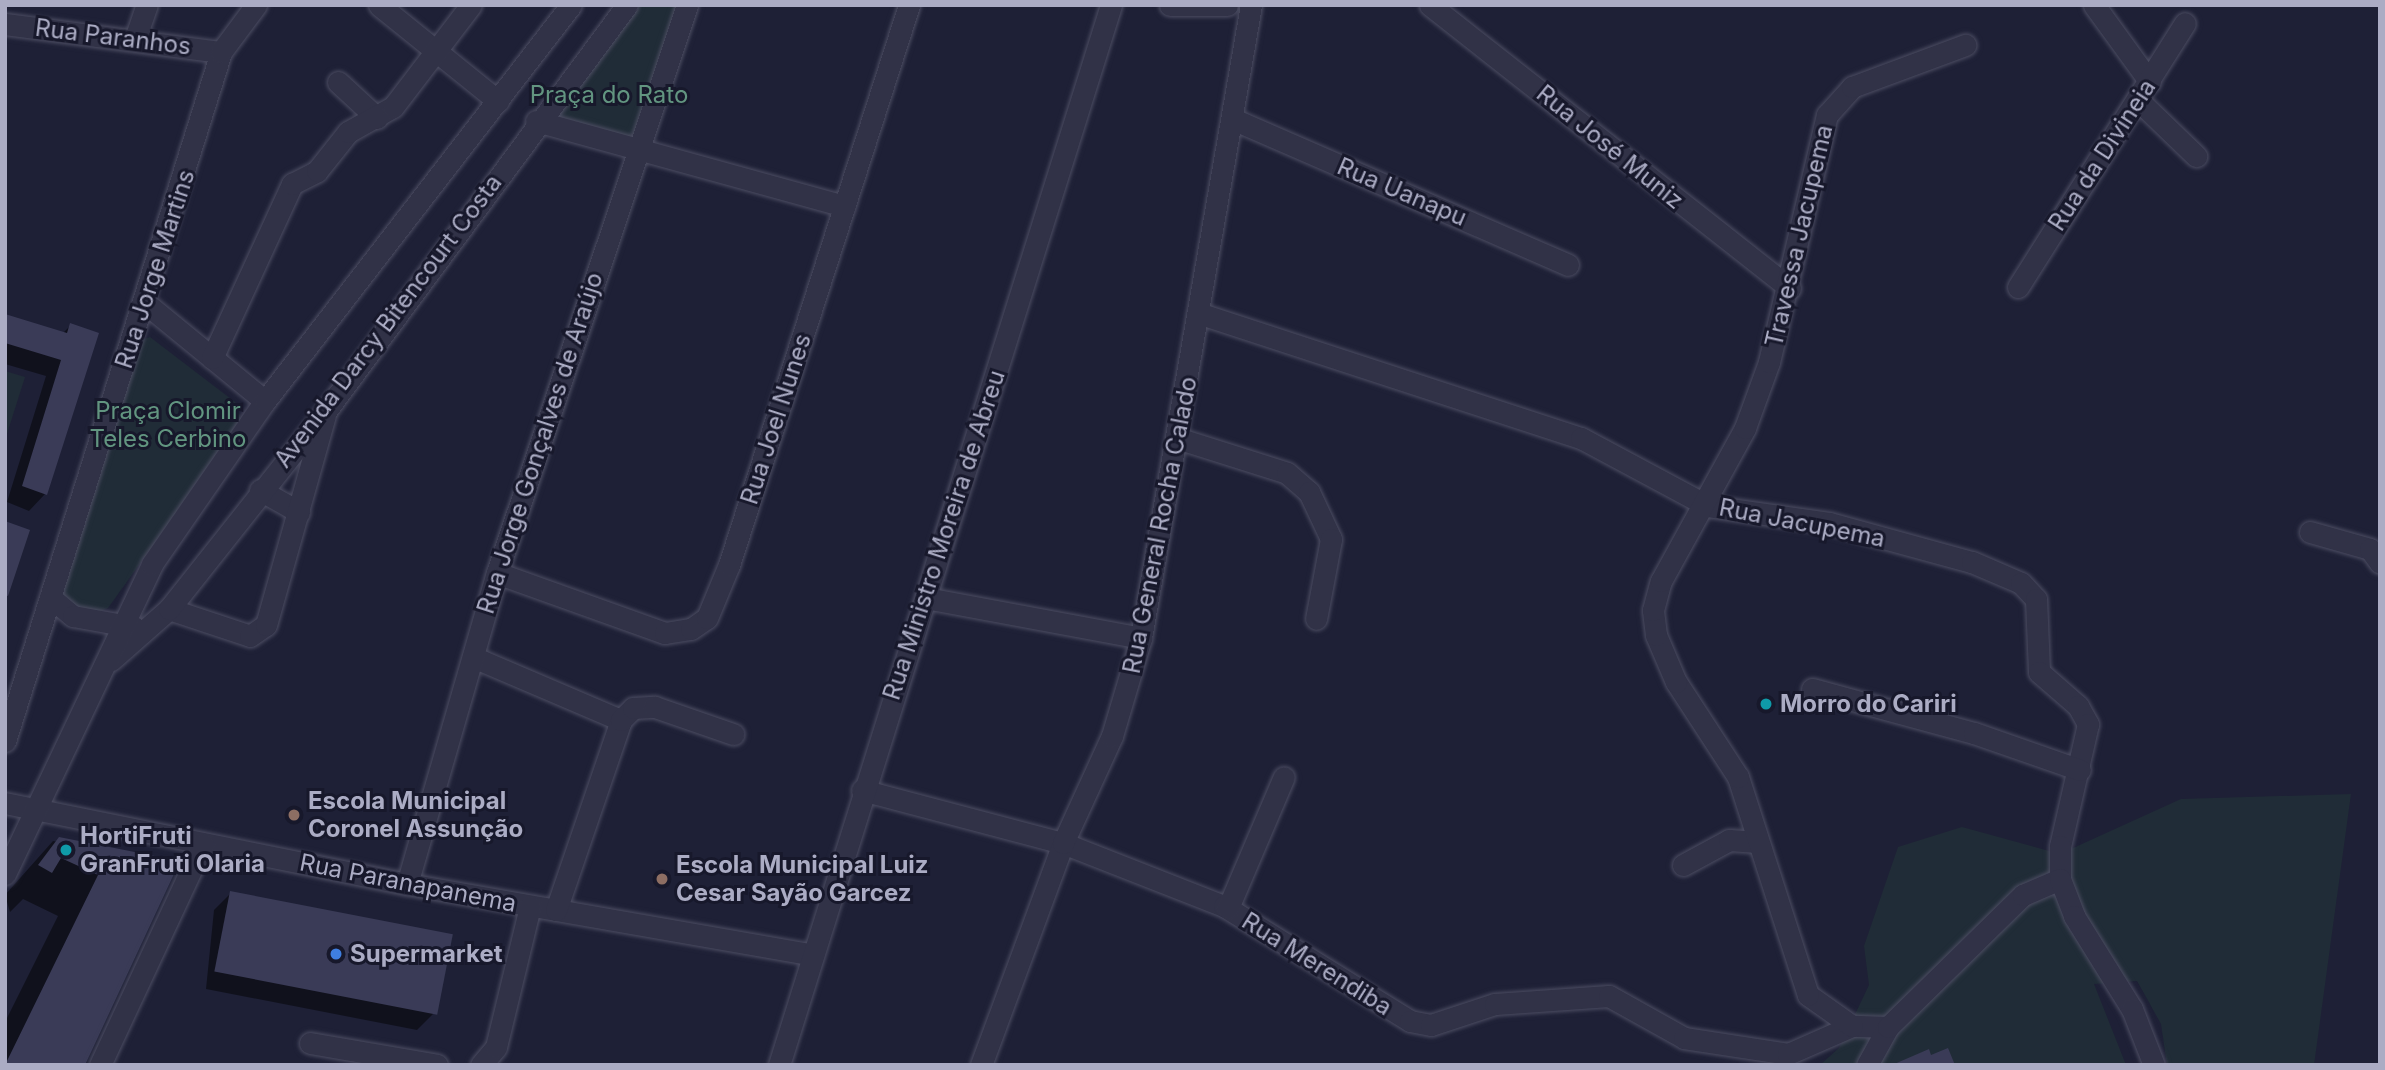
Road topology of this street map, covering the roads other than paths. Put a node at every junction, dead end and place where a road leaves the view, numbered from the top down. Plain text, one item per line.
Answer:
1 (147, 5) edge
2 (256, 5) edge
3 (379, 5) edge
4 (471, 5) edge
5 (571, 5) edge
6 (627, 5) edge
7 (687, 5) edge
8 (909, 5) edge
9 (1111, 5) edge
10 (1170, 5) edge
11 (1227, 5) edge
12 (1251, 5) edge
13 (1430, 5) edge
14 (2094, 5) edge
15 (2185, 23) dead end
16 (5, 24) edge
17 (135, 39) junction
18 (1965, 45) dead end
19 (436, 51) junction
20 (221, 52) junction
21 (338, 82) dead end
22 (2150, 82) junction
23 (2138, 100) junction
24 (498, 101) junction
25 (377, 118) junction
26 (1235, 120) junction
27 (536, 121) junction
28 (635, 147) junction
29 (2196, 156) dead end
30 (845, 206) junction
31 (1568, 265) dead end
32 (2018, 287) dead end
33 (1790, 288) junction
34 (145, 302) junction
35 (1200, 314) junction
36 (212, 358) junction
37 (265, 401) junction
38 (326, 411) junction
39 (1180, 439) junction
40 (260, 490) junction
41 (1707, 506) junction
42 (299, 512) junction
43 (2310, 532) dead end
44 (2380, 563) edge
45 (497, 573) junction
46 (50, 597) junction
47 (926, 598) junction
48 (169, 609) junction
49 (1316, 619) dead end
50 (120, 625) junction
51 (149, 630) junction
52 (1141, 638) junction
53 (473, 657) junction
54 (111, 660) junction
55 (1812, 689) dead end
56 (621, 720) junction
57 (733, 734) dead end
58 (5, 741) edge
59 (2080, 770) junction
60 (1284, 777) dead end
61 (862, 790) junction
62 (5, 803) edge
63 (34, 810) junction
64 (1758, 842) junction
65 (1063, 843) junction
66 (203, 844) junction
67 (1683, 865) dead end
68 (5, 874) edge
69 (2060, 879) junction
70 (407, 884) junction
71 (530, 906) junction
72 (1228, 908) junction
73 (556, 910) junction
74 (812, 955) junction
75 (1852, 1026) junction
76 (1888, 1027) junction
77 (310, 1043) dead end
78 (100, 1065) edge
79 (437, 1065) edge
80 (481, 1065) edge
81 (779, 1065) edge
82 (981, 1065) edge
83 (1867, 1065) edge
84 (2154, 1065) edge

1 - 17 street
2 - 20 street, Rua Jorge Martins
3 - 19 street
4 - 19 street
5 - 24 street, Avenida Darcy Bitencourt Costa
6 - 27 street, Avenida Darcy Bitencourt Costa
7 - 28 street, Rua Jorge Gonçalves de Araújo
8 - 30 street, Rua Joel Nunes
9 - 47 street, Rua Ministro Moreira de Abreu
10 - 11 street
12 - 26 street, Rua General Rocha Calado
13 - 33 street, Rua José Muniz
14 - 22 street
15 - 22 street, Rua da Divineia
16 - 17 street, Rua Paranhos
17 - 20 street, Rua Paranhos
18 - 33 street, Travessa Jacupema
19 - 24 street
19 - 25 street
20 - 34 street, Rua Jorge Martins
21 - 25 street
22 - 23 street, Rua da Divineia
23 - 29 street
23 - 32 street, Rua da Divineia
24 - 37 street, Avenida Darcy Bitencourt Costa
25 - 36 street
26 - 31 street, Rua Uanapu
26 - 35 street, Rua General Rocha Calado
27 - 28 street
27 - 38 street, Avenida Darcy Bitencourt Costa
28 - 30 street
28 - 45 street, Rua Jorge Gonçalves de Araújo
30 - 45 street, Rua Joel Nunes
33 - 41 street, Travessa Jacupema
34 - 36 street
34 - 46 street, Rua Jorge Martins
35 - 39 street, Rua General Rocha Calado
35 - 41 street, Rua Jacupema
36 - 37 street
37 - 50 street, Avenida Darcy Bitencourt Costa
38 - 40 street, Avenida Darcy Bitencourt Costa
38 - 42 street
39 - 49 street
39 - 52 street, Rua General Rocha Calado
40 - 42 street
40 - 48 street, Avenida Darcy Bitencourt Costa
41 - 59 street, Rua Jacupema
41 - 64 street, Travessa Jacupema
42 - 48 street
43 - 44 street
45 - 53 street, Rua Jorge Gonçalves de Araújo
46 - 50 street
46 - 58 street, Rua Jorge Martins
47 - 52 street
47 - 61 street, Rua Ministro Moreira de Abreu
48 - 51 street, Avenida Darcy Bitencourt Costa
50 - 51 street
50 - 54 street, Avenida Darcy Bitencourt Costa
51 - 54 street, Avenida Darcy Bitencourt Costa
52 - 65 street, Rua General Rocha Calado
53 - 56 street
53 - 70 street, Rua Jorge Gonçalves de Araújo
54 - 63 street, Avenida Darcy Bitencourt Costa
55 - 59 street
56 - 57 street
56 - 73 street
59 - 69 street, Rua Jacupema
60 - 72 street
61 - 65 street, Rua Merendiba
61 - 74 street, Rua Ministro Moreira de Abreu
62 - 63 street, Rua Paranapanema
63 - 66 street, Rua Paranapanema
63 - 68 street, Avenida Darcy Bitencourt Costa
64 - 67 street
64 - 75 street, Travessa Jacupema
65 - 72 street, Rua Merendiba
65 - 82 street, Rua General Rocha Calado
66 - 70 street, Rua Paranapanema
66 - 78 street
69 - 76 street
69 - 84 street
70 - 71 street, Rua Paranapanema
71 - 73 street, Rua Paranapanema
71 - 80 street
72 - 75 street, Rua Merendiba
73 - 74 street, Rua Paranapanema
74 - 81 street, Rua Ministro Moreira de Abreu
75 - 76 street
76 - 83 street
77 - 79 street

